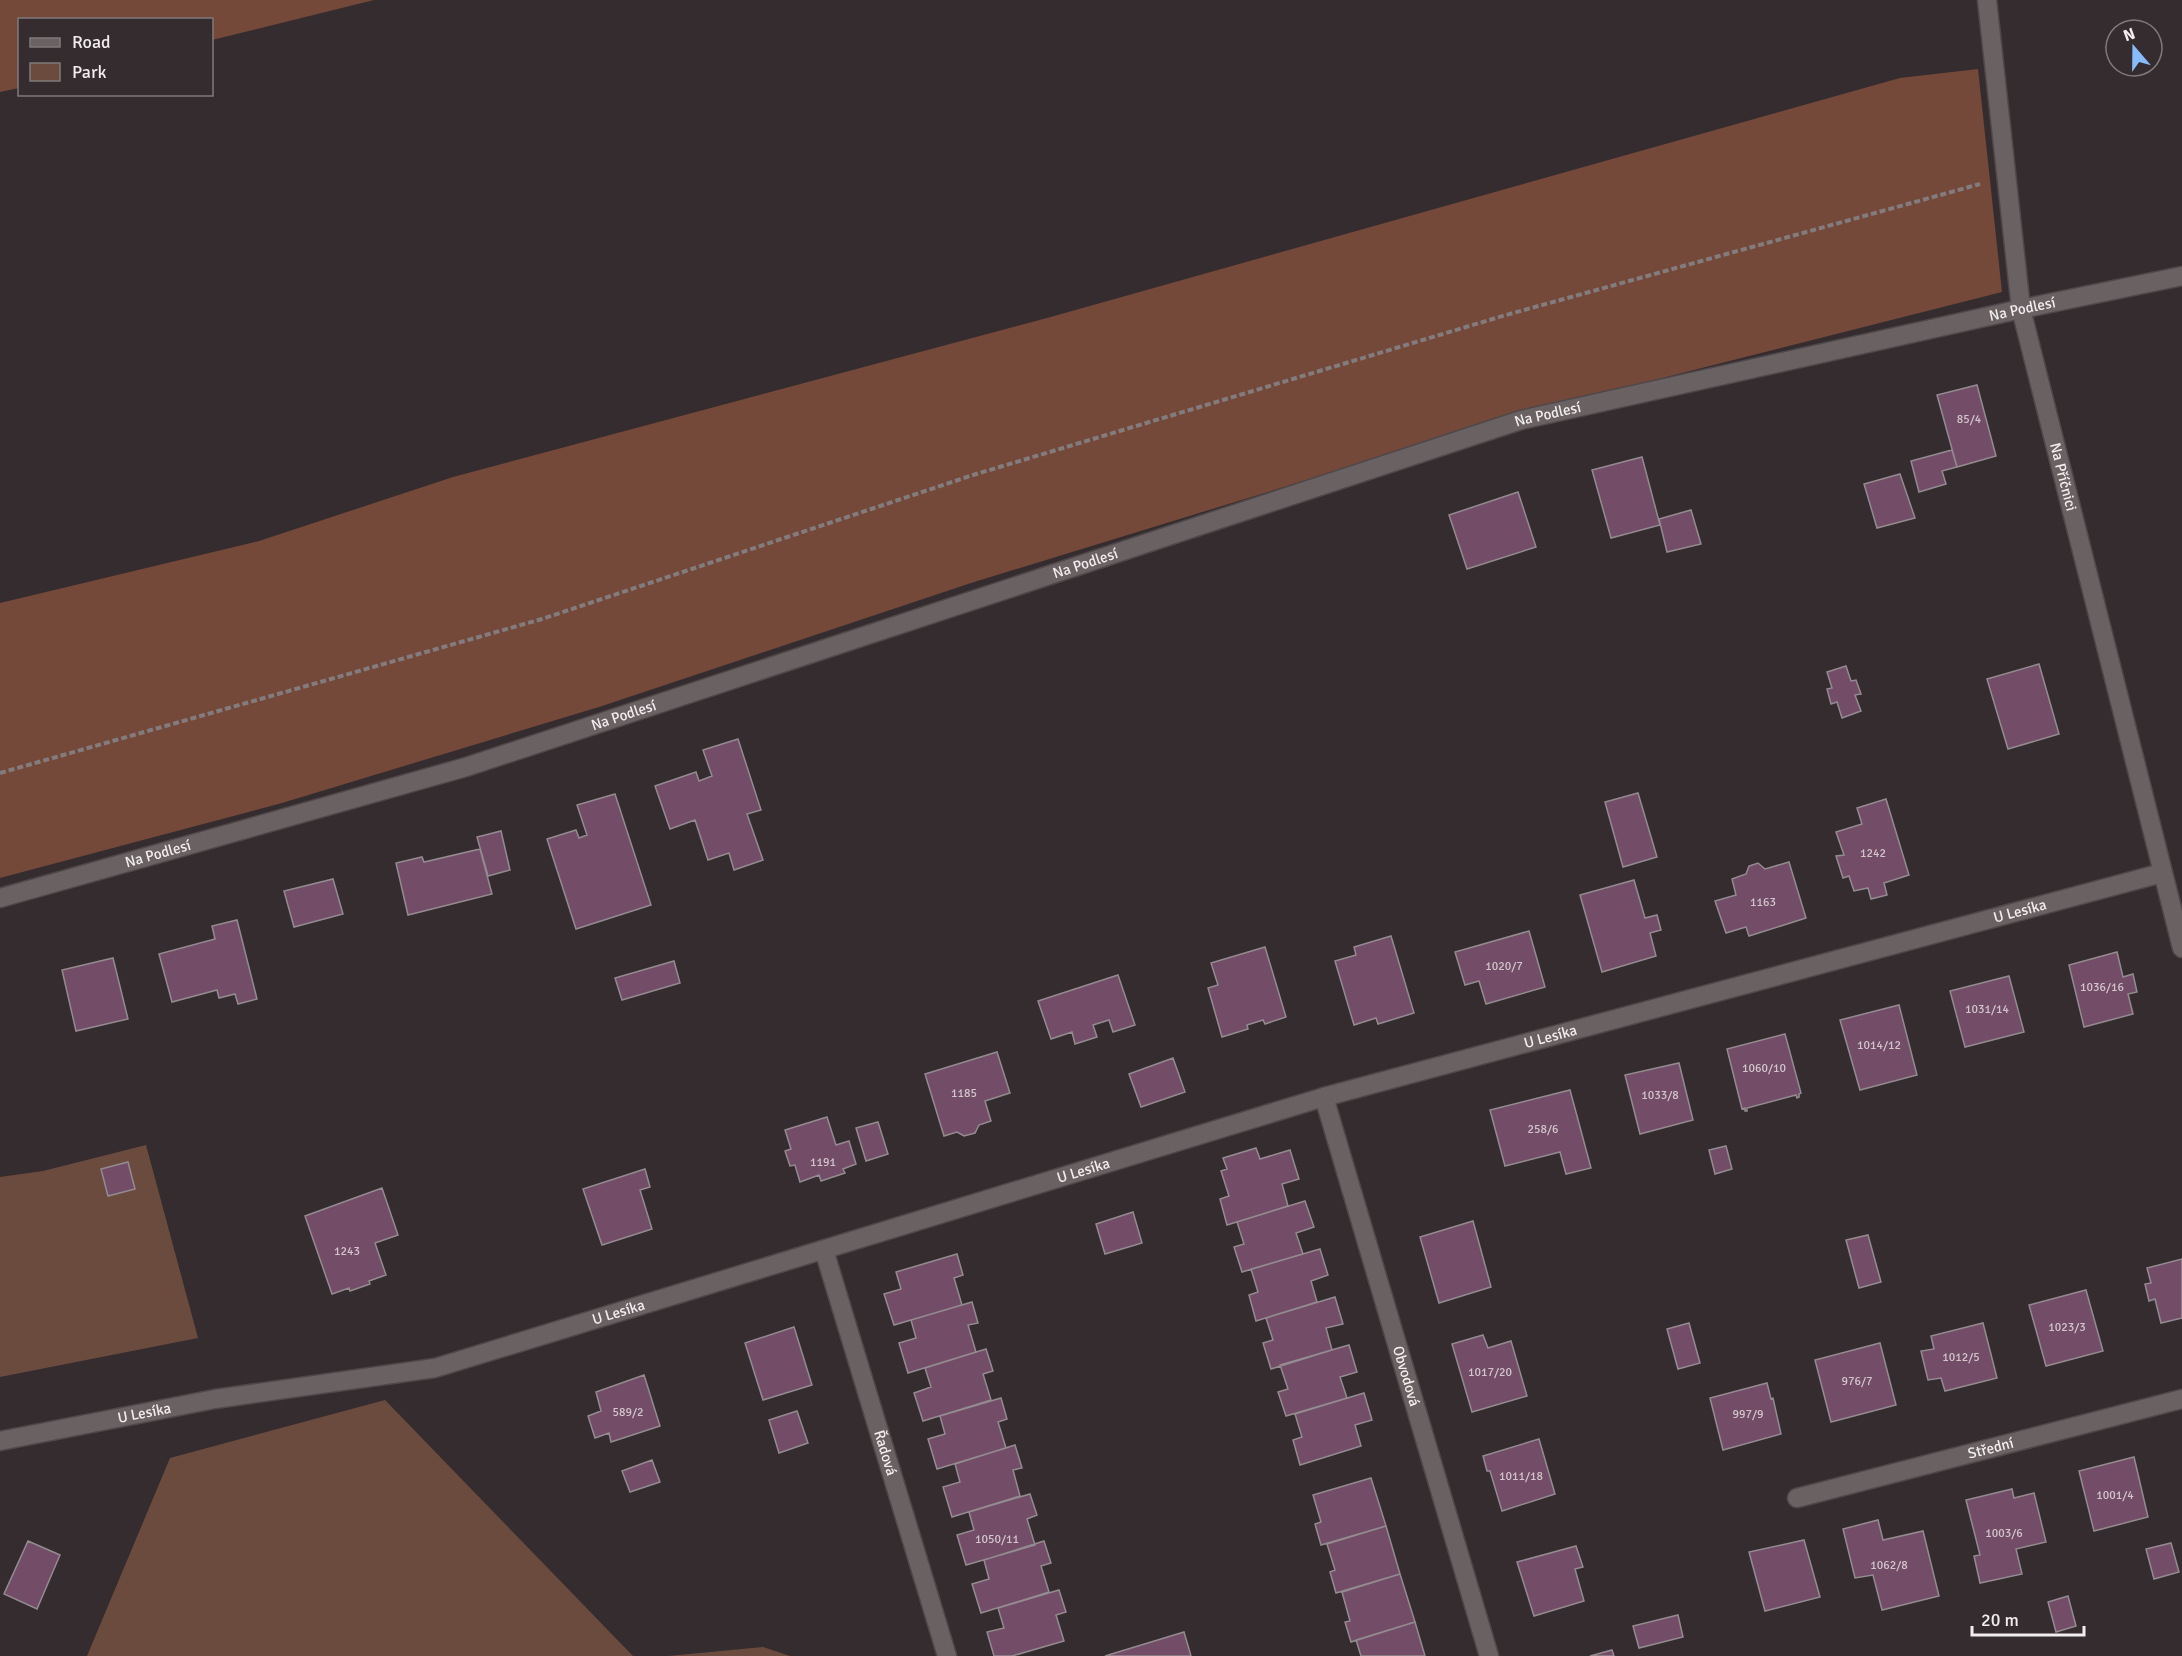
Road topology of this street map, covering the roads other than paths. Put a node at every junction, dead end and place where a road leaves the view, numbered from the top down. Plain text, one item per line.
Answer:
1 (1988, 0) edge
2 (2182, 276) edge
3 (2021, 309) junction
4 (2162, 873) junction
5 (0, 898) edge
6 (2182, 948) edge
7 (1324, 1097) junction
8 (824, 1250) junction
9 (2182, 1399) edge
10 (0, 1442) edge
11 (1797, 1498) dead end
12 (947, 1656) edge
13 (1489, 1656) edge

1 - 3 street, Na Příčnici
2 - 3 street, Na Podlesí
3 - 4 street, Na Příčnici
3 - 5 street, Na Podlesí
4 - 6 street, Na Příčnici
4 - 7 street, U Lesíka
7 - 8 street, U Lesíka
7 - 13 street, Obvodová
8 - 10 street, U Lesíka
8 - 12 street, Řadová
9 - 11 street, Střední

